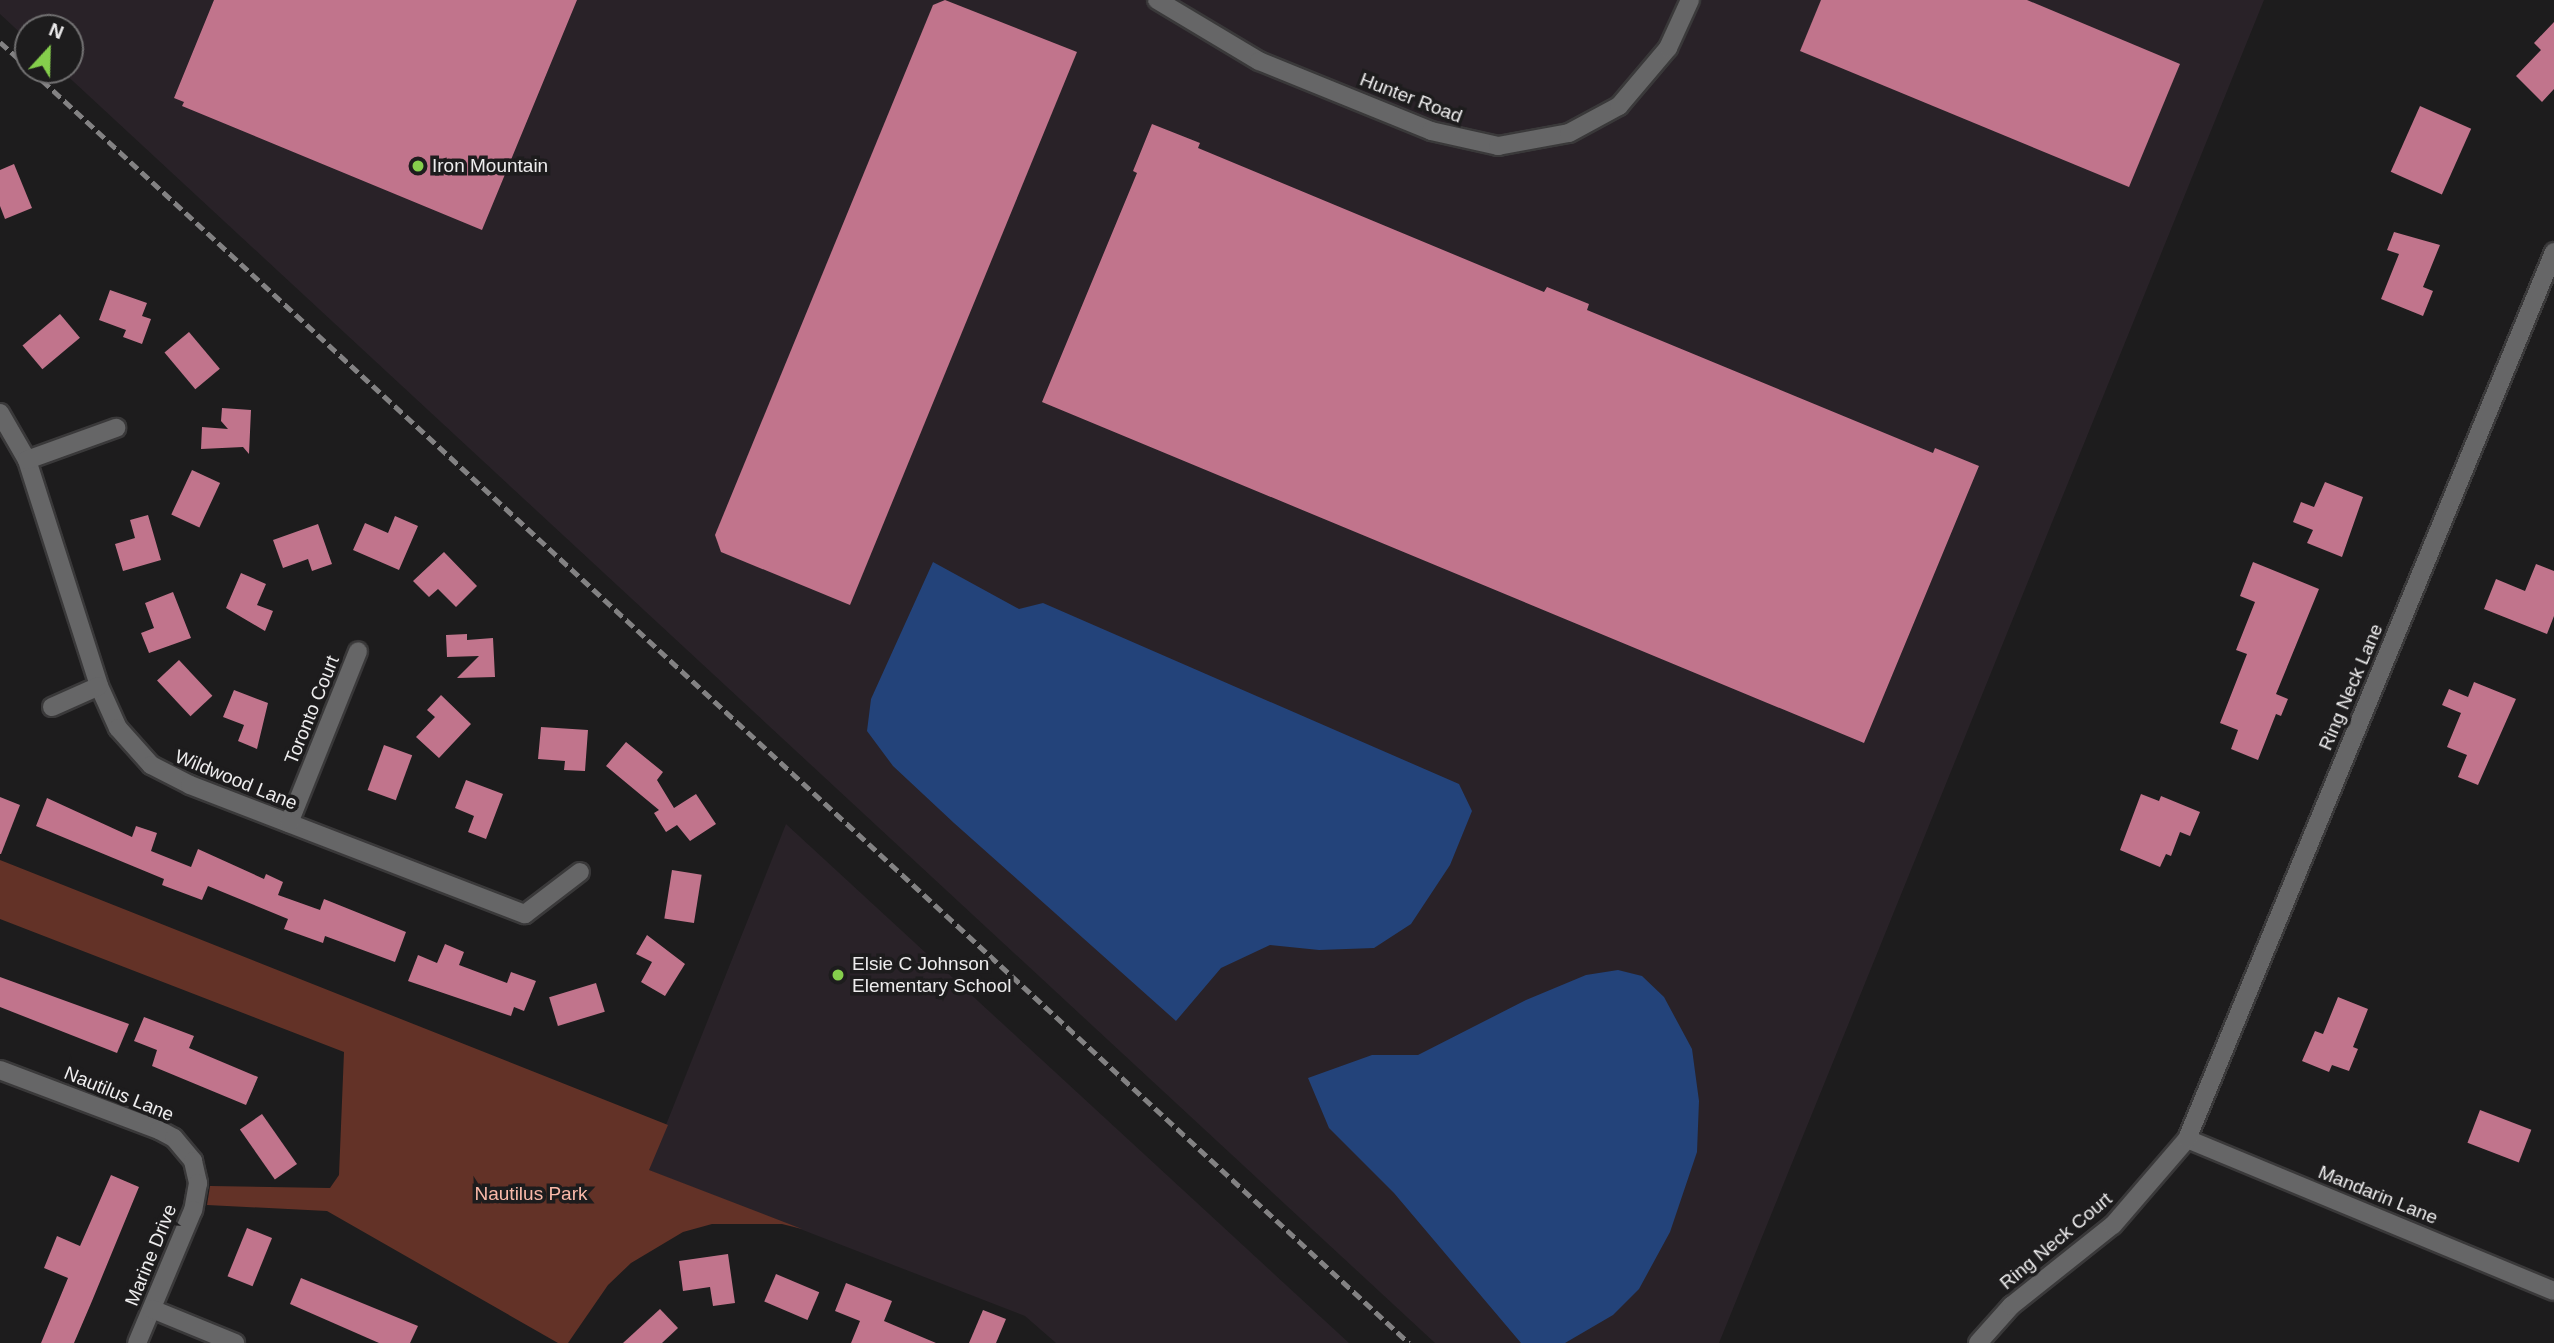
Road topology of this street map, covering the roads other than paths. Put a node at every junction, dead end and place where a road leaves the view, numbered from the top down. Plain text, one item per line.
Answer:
1 (1157, 0) edge
2 (1690, 0) edge
3 (2554, 252) edge
4 (0, 413) edge
5 (116, 428) dead end
6 (27, 460) junction
7 (358, 651) dead end
8 (99, 686) junction
9 (52, 708) dead end
10 (289, 823) junction
11 (580, 872) dead end
12 (0, 1070) edge
13 (2186, 1139) junction
14 (198, 1183) joint
15 (2554, 1291) edge
16 (152, 1309) junction
17 (137, 1343) edge
18 (235, 1343) edge
19 (1978, 1343) edge

1 - 2 street, Hunter Road
3 - 13 street, Ring Neck Lane
4 - 6 street, Wildwood Lane
5 - 6 street
6 - 8 street, Wildwood Lane
7 - 10 street, Toronto Court
8 - 9 street
8 - 10 street, Wildwood Lane
10 - 11 street, Wildwood Lane
12 - 14 street, Nautilus Lane
13 - 15 street, Mandarin Lane
13 - 19 street, Ring Neck Court
14 - 16 street, Marine Drive
16 - 17 street, Marine Drive
16 - 18 street

